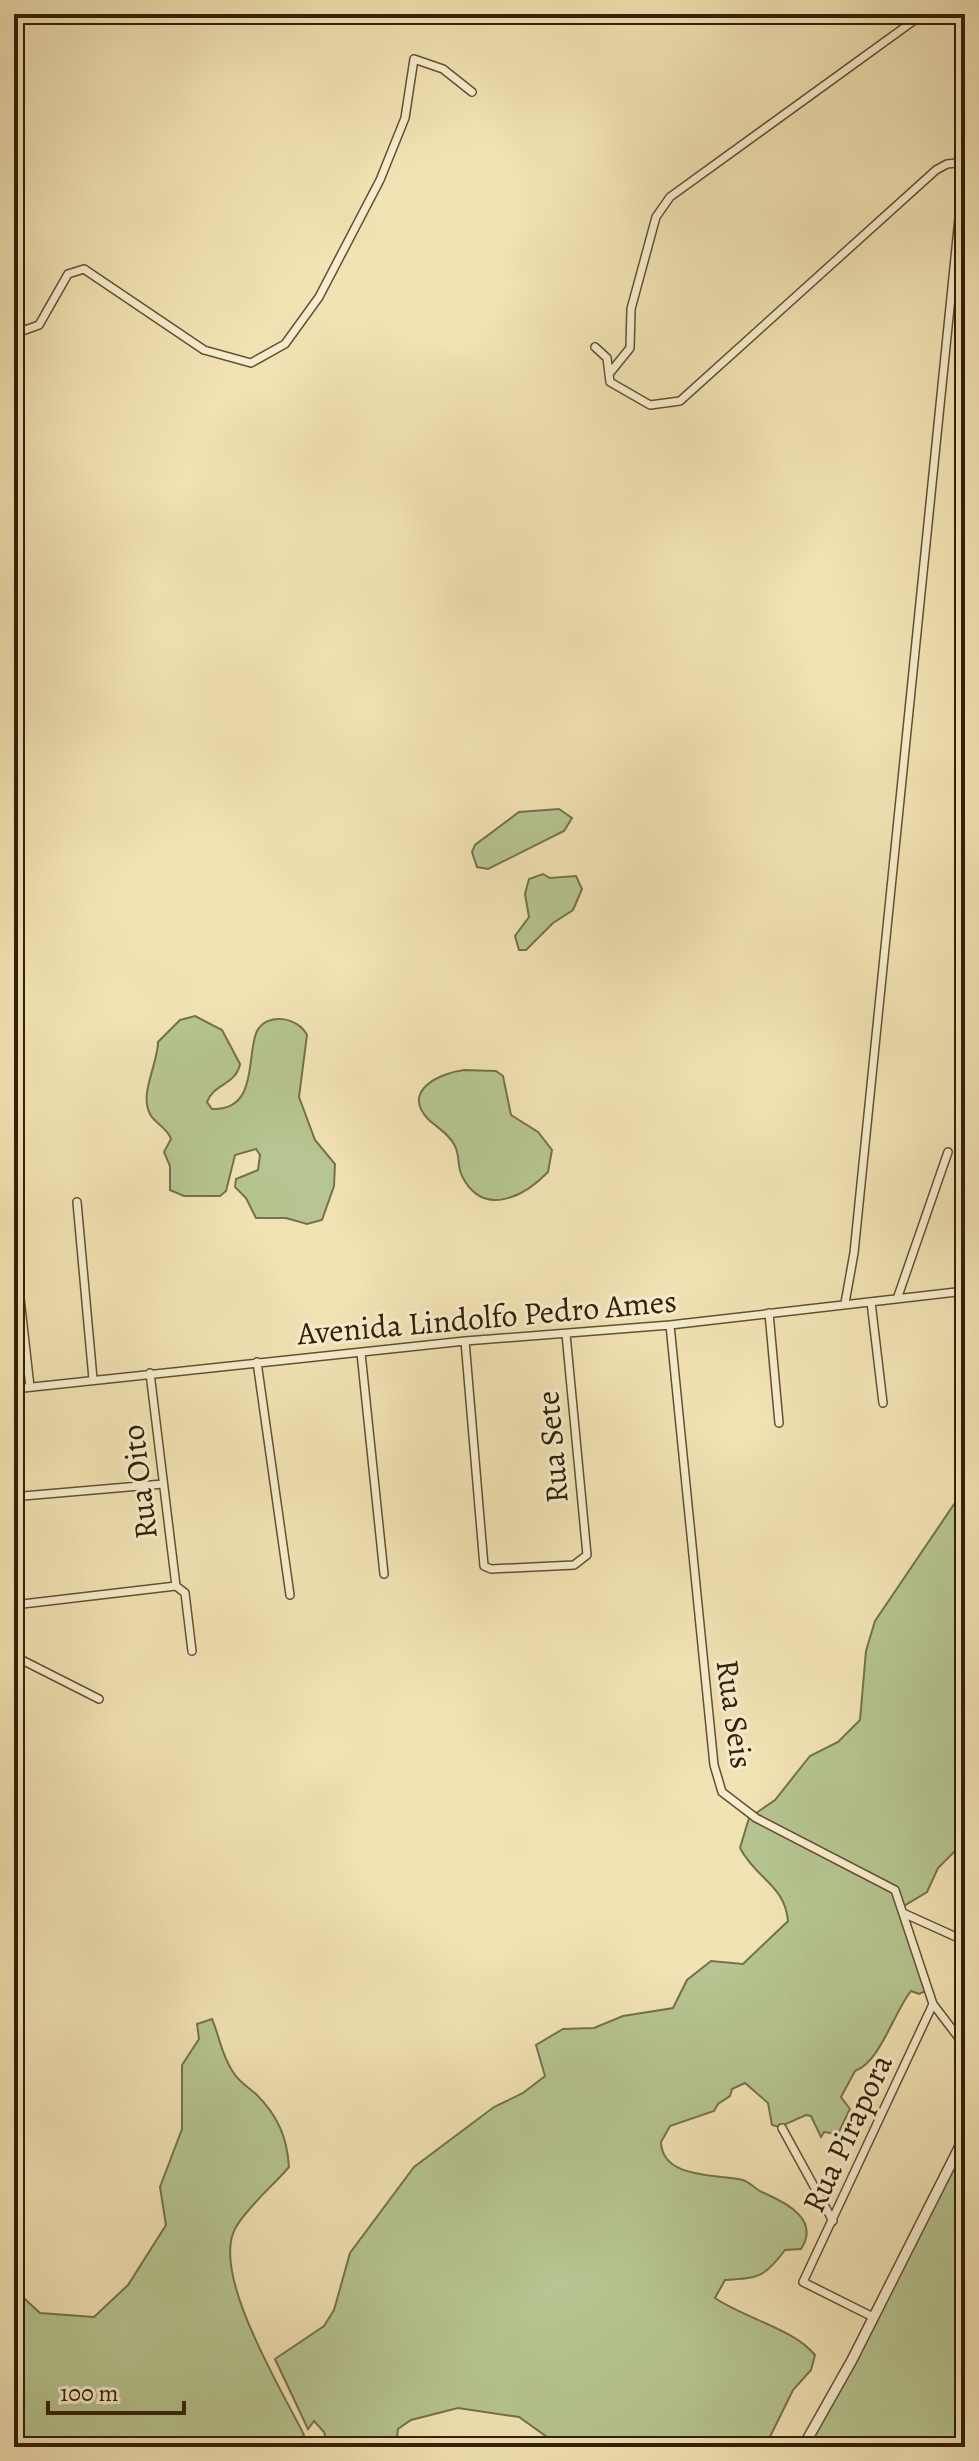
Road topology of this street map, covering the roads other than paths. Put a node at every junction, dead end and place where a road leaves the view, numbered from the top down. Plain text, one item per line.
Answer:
1 (923, 14) edge
2 (472, 92) dead end
3 (965, 160) edge
4 (14, 321) edge
5 (595, 347) dead end
6 (609, 374) junction
7 (948, 1152) dead end
8 (77, 1202) dead end
9 (14, 1245) edge
10 (965, 1291) edge
11 (897, 1299) junction
12 (871, 1302) junction
13 (845, 1303) junction
14 (769, 1313) junction
15 (670, 1325) junction
16 (566, 1334) junction
17 (465, 1341) junction
18 (361, 1353) junction
19 (257, 1362) junction
20 (150, 1373) junction
21 (93, 1379) junction
22 (30, 1387) junction
23 (14, 1389) edge
24 (883, 1403) dead end
25 (779, 1423) dead end
26 (163, 1484) junction
27 (23, 1496) dead end
28 (384, 1574) dead end
29 (176, 1586) junction
30 (290, 1595) dead end
31 (14, 1605) edge
32 (192, 1651) dead end
33 (14, 1656) edge
34 (99, 1699) dead end
35 (903, 1913) junction
36 (965, 1941) edge
37 (933, 2004) junction
38 (965, 2046) edge
39 (782, 2128) dead end
40 (965, 2136) edge
41 (833, 2221) junction
42 (873, 2317) junction
43 (803, 2447) edge

1 - 6 street
2 - 4 street
3 - 6 street
3 - 13 street
5 - 6 street
7 - 11 street
8 - 21 street
9 - 22 street
10 - 11 street, Avenida Lindolfo Pedro Ames
11 - 12 street, Avenida Lindolfo Pedro Ames
12 - 13 street, Avenida Lindolfo Pedro Ames
12 - 24 street
13 - 14 street, Avenida Lindolfo Pedro Ames
14 - 15 street, Avenida Lindolfo Pedro Ames
14 - 25 street
15 - 16 street, Avenida Lindolfo Pedro Ames
15 - 35 street, Rua Seis
16 - 17 street, Avenida Lindolfo Pedro Ames
16 - 17 street, Rua Sete
17 - 18 street, Avenida Lindolfo Pedro Ames
18 - 19 street, Avenida Lindolfo Pedro Ames
18 - 28 street
19 - 20 street, Avenida Lindolfo Pedro Ames
19 - 30 street
20 - 21 street, Avenida Lindolfo Pedro Ames
20 - 26 street, Rua Oito
21 - 22 street, Avenida Lindolfo Pedro Ames
22 - 23 street, Avenida Lindolfo Pedro Ames
26 - 27 street
26 - 29 street, Rua Oito
29 - 31 street
29 - 32 street, Rua Oito
33 - 34 street
35 - 36 street
35 - 37 street, Rua Seis
37 - 38 street, Rua Seis
37 - 41 street, Rua Pirapora
39 - 41 street
40 - 42 street
41 - 42 street, Rua Pirapora
42 - 43 street

